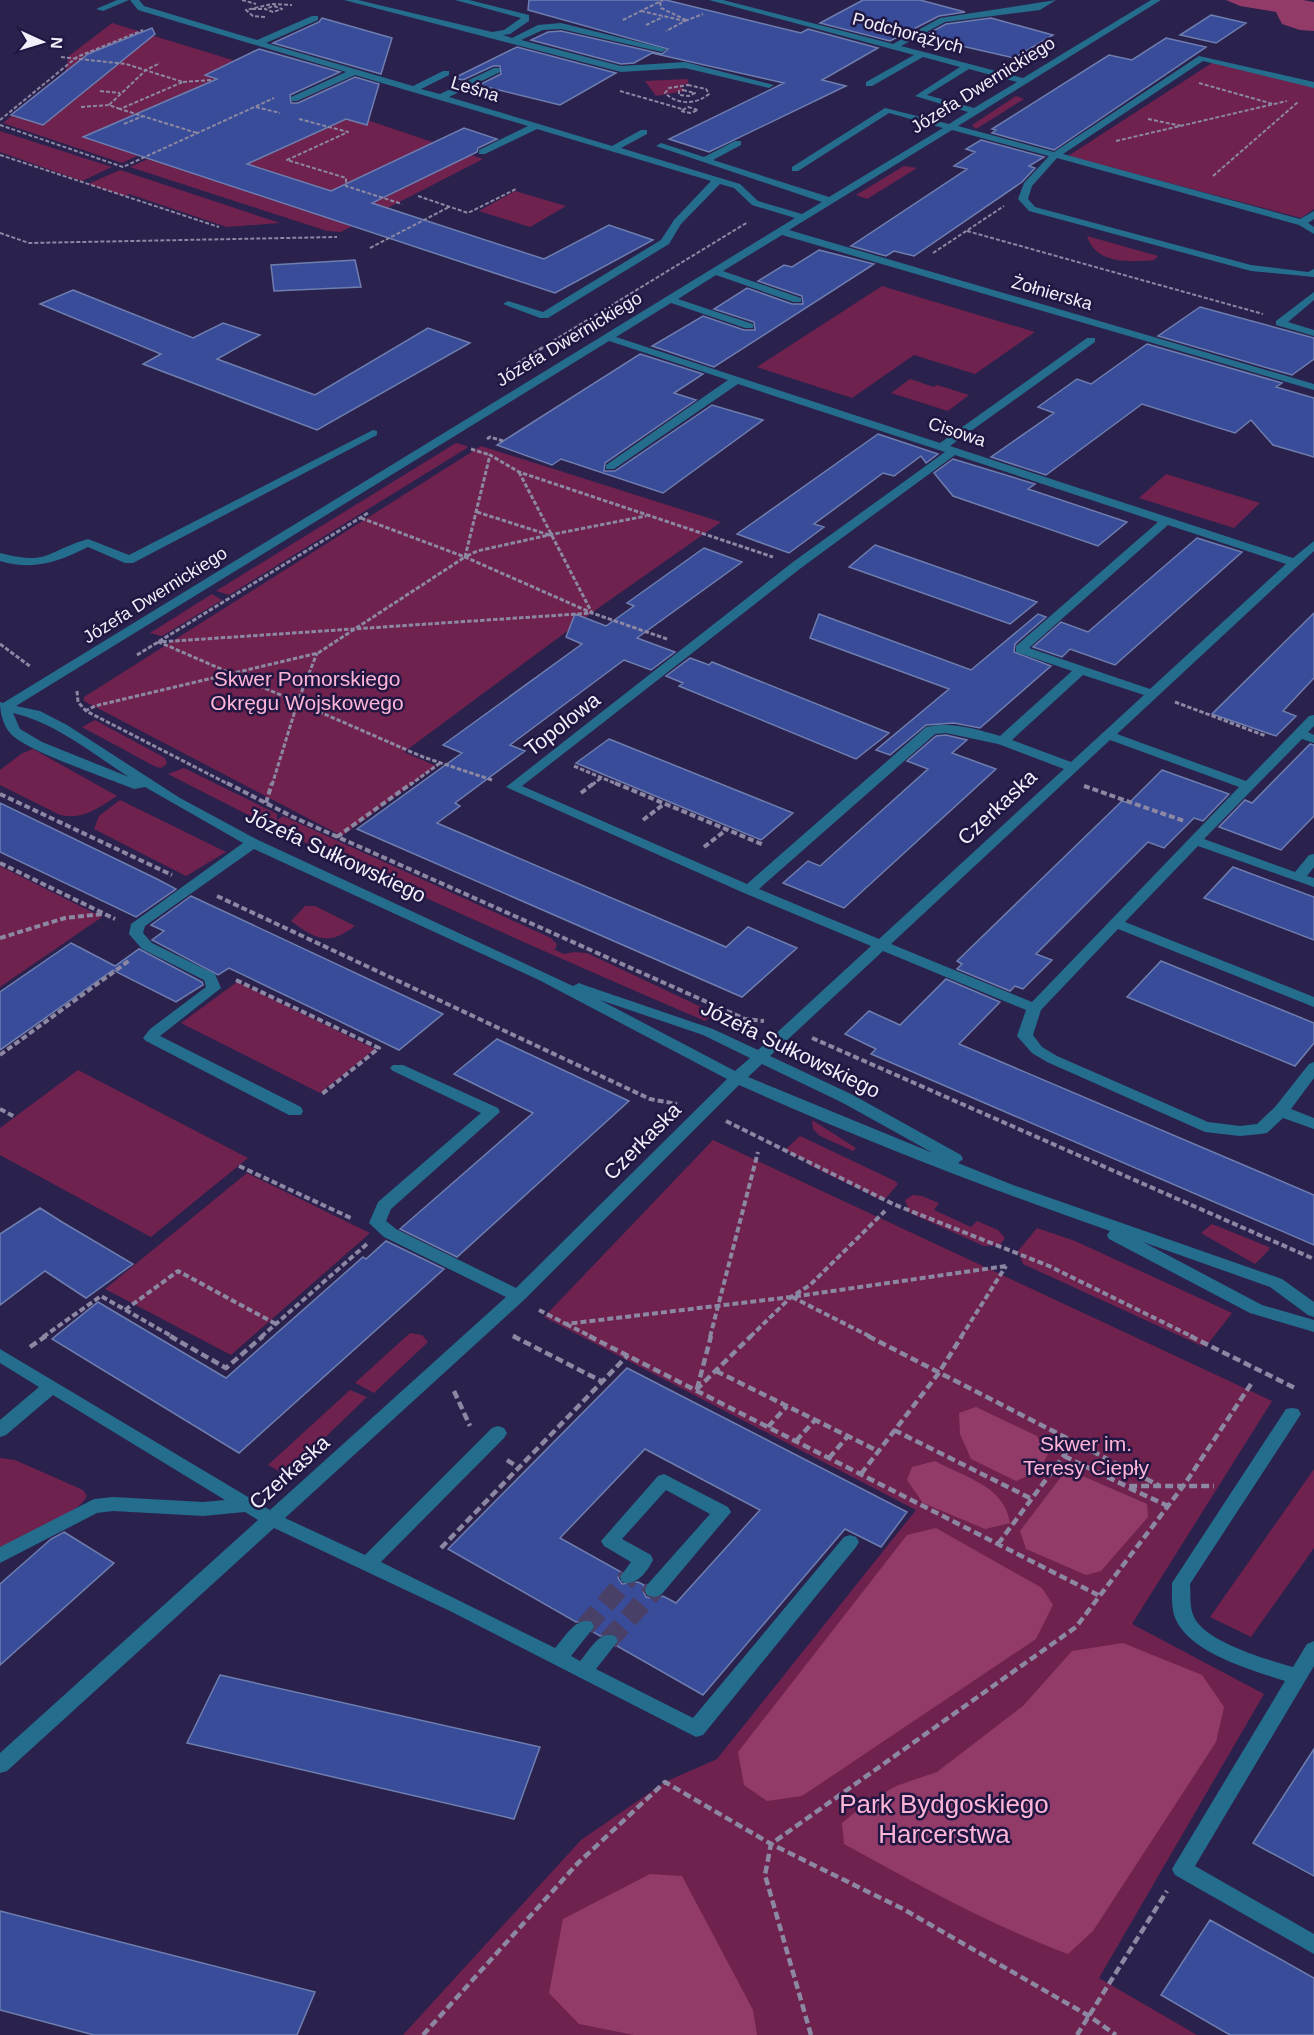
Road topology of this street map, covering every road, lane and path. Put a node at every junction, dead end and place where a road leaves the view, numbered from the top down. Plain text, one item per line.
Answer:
1 (125, 0) edge
2 (153, 0) edge
3 (242, 0) edge
4 (348, 0) edge
5 (459, 0) edge
6 (713, 0) edge
7 (1052, 0) edge
8 (1157, 0) edge
9 (661, 1) edge
10 (138, 4) edge
11 (257, 4) junction
12 (293, 8) dead end
13 (100, 9) dead end
14 (252, 9) junction
15 (265, 9) dead end
16 (641, 11) junction
17 (664, 16) junction
18 (269, 18) dead end
19 (315, 18) dead end
20 (687, 20) dead end
21 (618, 22) dead end
22 (641, 28) dead end
23 (143, 30) dead end
24 (662, 33) dead end
25 (492, 35) junction
26 (512, 41) junction
27 (258, 43) junction
28 (894, 47) junction
29 (662, 49) dead end
30 (922, 54) junction
31 (61, 57) dead end
32 (75, 58) junction
33 (160, 63) dead end
34 (968, 66) junction
35 (146, 70) junction
36 (497, 70) dead end
37 (353, 72) junction
38 (446, 73) dead end
39 (1173, 76) junction
40 (211, 80) dead end
41 (1024, 81) junction
42 (183, 82) junction
43 (869, 84) dead end
44 (769, 85) dead end
45 (1314, 85) edge
46 (414, 89) junction
47 (100, 91) dead end
48 (121, 93) junction
49 (695, 93) junction
50 (280, 96) dead end
51 (442, 97) junction
52 (669, 98) junction
53 (294, 99) dead end
54 (650, 99) dead end
55 (697, 101) junction
56 (1274, 104) junction
57 (109, 105) junction
58 (256, 106) junction
59 (81, 107) dead end
60 (120, 109) junction
61 (698, 110) junction
62 (975, 111) junction
63 (285, 115) dead end
64 (143, 116) junction
65 (296, 118) dead end
66 (0, 120) edge
67 (124, 124) dead end
68 (0, 125) edge
69 (538, 125) junction
70 (952, 126) junction
71 (644, 132) dead end
72 (197, 134) junction
73 (1113, 142) dead end
74 (738, 143) dead end
75 (661, 146) dead end
76 (615, 148) junction
77 (482, 152) dead end
78 (0, 155) edge
79 (1055, 155) junction
80 (705, 160) junction
81 (795, 169) dead end
82 (718, 180) junction
83 (516, 189) dead end
84 (1025, 193) junction
85 (1192, 194) junction
86 (418, 196) dead end
87 (830, 201) junction
88 (402, 204) dead end
89 (450, 207) junction
90 (773, 208) junction
91 (1314, 214) edge
92 (803, 217) junction
93 (1302, 223) junction
94 (219, 227) dead end
95 (780, 231) junction
96 (967, 231) junction
97 (1314, 231) edge
98 (0, 233) edge
99 (338, 237) dead end
100 (370, 248) dead end
101 (927, 257) dead end
102 (714, 271) junction
103 (1313, 275) edge
104 (1314, 294) edge
105 (669, 299) junction
106 (797, 300) dead end
107 (508, 304) dead end
108 (1284, 320) junction
109 (749, 326) dead end
110 (1314, 333) edge
111 (607, 338) junction
112 (1091, 340) dead end
113 (513, 367) dead end
114 (737, 379) junction
115 (1314, 387) edge
116 (373, 433) dead end
117 (491, 437) dead end
118 (503, 441) dead end
119 (949, 448) junction
120 (471, 450) dead end
121 (490, 455) junction
122 (610, 467) dead end
123 (519, 472) junction
124 (477, 512) junction
125 (648, 515) junction
126 (361, 518) dead end
127 (1166, 521) junction
128 (549, 535) junction
129 (1314, 545) edge
130 (0, 557) edge
131 (465, 557) junction
132 (1294, 563) junction
133 (797, 565) junction
134 (592, 613) junction
135 (357, 629) junction
136 (0, 644) edge
137 (690, 647) junction
138 (318, 653) junction
139 (34, 670) dead end
140 (1081, 670) junction
141 (234, 673) junction
142 (77, 691) dead end
143 (1152, 694) junction
144 (298, 701) junction
145 (1, 708) edge
146 (86, 711) junction
147 (1314, 719) edge
148 (1300, 734) junction
149 (1108, 735) junction
150 (1314, 740) edge
151 (1003, 741) junction
152 (1290, 744) junction
153 (551, 757) junction
154 (440, 763) junction
155 (1073, 768) junction
156 (1078, 784) dead end
157 (1248, 786) junction
158 (513, 787) junction
159 (0, 794) edge
160 (175, 801) junction
161 (266, 803) junction
162 (1193, 825) dead end
163 (336, 837) junction
164 (1196, 841) junction
165 (253, 843) junction
166 (759, 843) dead end
167 (1314, 858) edge
168 (0, 863) edge
169 (1298, 877) junction
170 (1314, 883) edge
171 (194, 885) junction
172 (749, 890) junction
173 (105, 914) junction
174 (1116, 923) junction
175 (137, 930) junction
176 (0, 938) edge
177 (881, 945) junction
178 (147, 946) junction
179 (544, 976) junction
180 (214, 988) junction
181 (1314, 1002) edge
182 (1034, 1008) junction
183 (773, 1019) dead end
184 (812, 1038) dead end
185 (0, 1055) edge
186 (761, 1056) junction
187 (1314, 1067) edge
188 (398, 1068) dead end
189 (737, 1078) junction
190 (322, 1094) dead end
191 (0, 1109) edge
192 (705, 1110) junction
193 (295, 1111) dead end
194 (1281, 1111) junction
195 (15, 1117) dead end
196 (1314, 1124) edge
197 (758, 1152) dead end
198 (239, 1166) dead end
199 (1007, 1189) junction
200 (1067, 1210) junction
201 (885, 1211) dead end
202 (382, 1231) junction
203 (1314, 1259) edge
204 (518, 1296) junction
205 (791, 1297) junction
206 (720, 1305) junction
207 (125, 1310) junction
208 (539, 1310) dead end
209 (1314, 1311) edge
210 (276, 1324) junction
211 (566, 1324) junction
212 (1314, 1326) edge
213 (513, 1336) dead end
214 (22, 1353) dead end
215 (0, 1355) edge
216 (628, 1355) junction
217 (716, 1371) junction
218 (938, 1374) junction
219 (603, 1382) junction
220 (1253, 1382) dead end
221 (51, 1387) junction
222 (696, 1390) junction
223 (1303, 1392) dead end
224 (788, 1406) junction
225 (1292, 1414) dead end
226 (815, 1420) junction
227 (768, 1427) junction
228 (0, 1430) edge
229 (894, 1430) junction
230 (498, 1433) dead end
231 (848, 1436) junction
232 (796, 1441) junction
233 (1074, 1442) junction
234 (878, 1451) junction
235 (1064, 1456) junction
236 (830, 1458) junction
237 (861, 1474) junction
238 (1184, 1485) junction
239 (1126, 1486) junction
240 (1160, 1486) junction
241 (1032, 1499) junction
242 (250, 1505) junction
243 (1168, 1506) junction
244 (271, 1519) junction
245 (850, 1542) dead end
246 (998, 1544) junction
247 (441, 1548) dead end
248 (0, 1556) edge
249 (367, 1564) junction
250 (629, 1576) tunnel mouth
251 (654, 1590) tunnel mouth
252 (1098, 1595) junction
253 (585, 1627) tunnel mouth
254 (608, 1641) tunnel mouth
255 (1314, 1649) edge
256 (558, 1658) junction
257 (583, 1671) junction
258 (1296, 1676) junction
259 (0, 1764) edge
260 (771, 1844) junction
261 (1167, 1892) dead end
262 (1314, 1945) edge
263 (1089, 2016) junction
264 (423, 2035) edge
265 (811, 2035) edge
266 (1077, 2035) edge
267 (1116, 2035) edge

1 - 13 street
2 - 10 street
3 - 11 path
4 - 25 street
5 - 25 street
6 - 28 street, Podchorążych
7 - 28 street
8 - 41 street, Józefa Dwernickiego
9 - 16 path
9 - 20 path
10 - 27 street, Leśna
11 - 12 path
11 - 14 path
14 - 15 path
14 - 18 path
16 - 17 path
16 - 21 path
17 - 22 path
17 - 24 path
19 - 27 street
23 - 32 path
25 - 26 street
26 - 29 street
26 - 44 street
27 - 37 street, Leśna
28 - 30 street, Podchorążych
30 - 34 street, Podchorążych
30 - 43 street
31 - 32 path
32 - 35 path
32 - 66 path
33 - 35 path
34 - 41 street, Podchorążych
34 - 62 street
35 - 42 path
35 - 48 path
36 - 51 street
37 - 46 street, Leśna
37 - 53 street
38 - 46 street
39 - 45 street
39 - 56 path
39 - 79 street
40 - 42 path
41 - 62 street, Józefa Dwernickiego
42 - 60 path
46 - 51 street, Leśna
47 - 48 path
48 - 57 path
49 - 49 path
49 - 55 path
50 - 58 path
51 - 69 street, Leśna
52 - 54 path
52 - 55 path
52 - 55 path
55 - 61 path
56 - 73 path
56 - 85 path
57 - 59 path
57 - 60 path
58 - 63 path
58 - 72 path
60 - 64 path
61 - 61 path
62 - 70 street, Józefa Dwernickiego
64 - 67 path
64 - 72 path
65 - 88 path
68 - 72 path
69 - 76 street, Leśna
69 - 77 street
70 - 79 street
70 - 81 street
70 - 87 street, Józefa Dwernickiego
71 - 76 street
74 - 80 street
75 - 80 street
76 - 82 street, Leśna
78 - 94 path
79 - 84 street
79 - 85 street
80 - 87 street
82 - 90 street, Leśna
82 - 107 street
83 - 89 path
84 - 96 path
84 - 103 street
85 - 93 street
86 - 89 path
87 - 92 street, Józefa Dwernickiego
89 - 100 path
90 - 92 street, Leśna
90 - 113 path
91 - 93 street
92 - 95 street, Józefa Dwernickiego
93 - 97 street
95 - 102 street, Józefa Dwernickiego
95 - 115 street, Żołnierska
96 - 101 path
96 - 108 path
98 - 99 path
102 - 105 street, Józefa Dwernickiego
102 - 106 street
104 - 108 street
105 - 109 street
105 - 111 street, Józefa Dwernickiego
108 - 110 street
111 - 114 street, Cisowa
111 - 145 street, Józefa Dwernickiego
112 - 119 street, Topolowa
114 - 119 street, Cisowa
114 - 122 street
116 - 130 street
117 - 118 path
119 - 127 street, Cisowa
119 - 133 street, Topolowa
120 - 121 path
121 - 123 path
121 - 124 path
123 - 125 path
123 - 128 path
124 - 128 path
124 - 131 path
125 - 128 path
125 - 133 path
126 - 131 path
127 - 132 street, Cisowa
127 - 140 street
128 - 131 path
128 - 134 path
129 - 132 street, Czerkaska
131 - 134 path
131 - 135 path
132 - 143 street, Czerkaska
133 - 137 street, Topolowa
134 - 135 path
134 - 137 path
135 - 138 path
135 - 141 path
136 - 139 path
137 - 153 street, Topolowa
138 - 141 path
138 - 144 path
140 - 143 street
140 - 151 street
141 - 144 path
141 - 146 path
142 - 146 path
143 - 149 street, Czerkaska
143 - 152 path
144 - 154 path
144 - 161 path
145 - 160 street, Józefa Sułkowskiego
145 - 160 street, Józefa Sułkowskiego
146 - 161 path
147 - 148 street
148 - 150 street
148 - 152 street
149 - 155 street, Czerkaska
149 - 157 street
151 - 155 street
151 - 172 street
152 - 157 street
153 - 158 street, Topolowa
153 - 166 path
154 - 158 path
154 - 163 path
155 - 177 street, Czerkaska
156 - 162 path
157 - 164 street
158 - 172 street
159 - 171 path
160 - 165 street, Józefa Sułkowskiego
161 - 163 path
163 - 183 path
164 - 169 street
164 - 174 street
165 - 171 street
165 - 179 street, Józefa Sułkowskiego
167 - 169 street
168 - 173 path
169 - 170 street
171 - 175 street
171 - 192 path
172 - 177 street
173 - 175 path
173 - 176 path
174 - 181 street
174 - 182 street
175 - 178 street
177 - 182 street
177 - 186 street, Czerkaska
178 - 180 street
178 - 185 path
179 - 186 street, Józefa Sułkowskiego
179 - 189 street, Józefa Sułkowskiego
180 - 190 path
180 - 193 street
182 - 194 street
184 - 203 path
186 - 189 street, Czerkaska
186 - 199 street, Józefa Sułkowskiego
187 - 194 street
188 - 202 street
189 - 192 street, Czerkaska
189 - 199 street, Józefa Sułkowskiego
191 - 195 path
192 - 204 street, Czerkaska
192 - 223 path
194 - 196 street
197 - 206 path
198 - 202 path
199 - 200 street, Józefa Sułkowskiego
200 - 209 street, Józefa Sułkowskiego
200 - 212 street, Józefa Sułkowskiego
201 - 205 path
202 - 204 street
202 - 210 path
204 - 244 street, Czerkaska
205 - 206 path
205 - 217 path
205 - 218 path
205 - 218 path
206 - 211 path
206 - 222 path
207 - 210 path
207 - 210 path
207 - 214 path
208 - 211 path
211 - 216 path
213 - 219 path
215 - 221 street
216 - 219 path
216 - 222 path
217 - 222 path
217 - 224 path
218 - 229 path
218 - 233 path
219 - 247 path
220 - 238 path
221 - 228 street
221 - 242 street
222 - 227 path
224 - 226 path
224 - 227 path
225 - 258 street
226 - 231 path
226 - 232 path
227 - 232 path
229 - 234 path
229 - 241 path
230 - 249 street
231 - 234 path
231 - 236 path
232 - 236 path
233 - 235 path
233 - 240 path
234 - 237 path
235 - 239 path
235 - 241 path
236 - 237 path
237 - 246 path
238 - 240 path
238 - 243 path
239 - 240 path
239 - 243 path
241 - 246 path
242 - 244 street
242 - 248 street
243 - 252 path
244 - 249 street
244 - 259 street, Czerkaska
245 - 257 street
246 - 252 path
249 - 256 street
250 - 251 street
252 - 260 path
253 - 256 street
254 - 257 street
255 - 258 street
256 - 257 street
258 - 262 street
260 - 263 path
260 - 264 path
260 - 265 path
261 - 263 path
263 - 266 path
263 - 267 path

